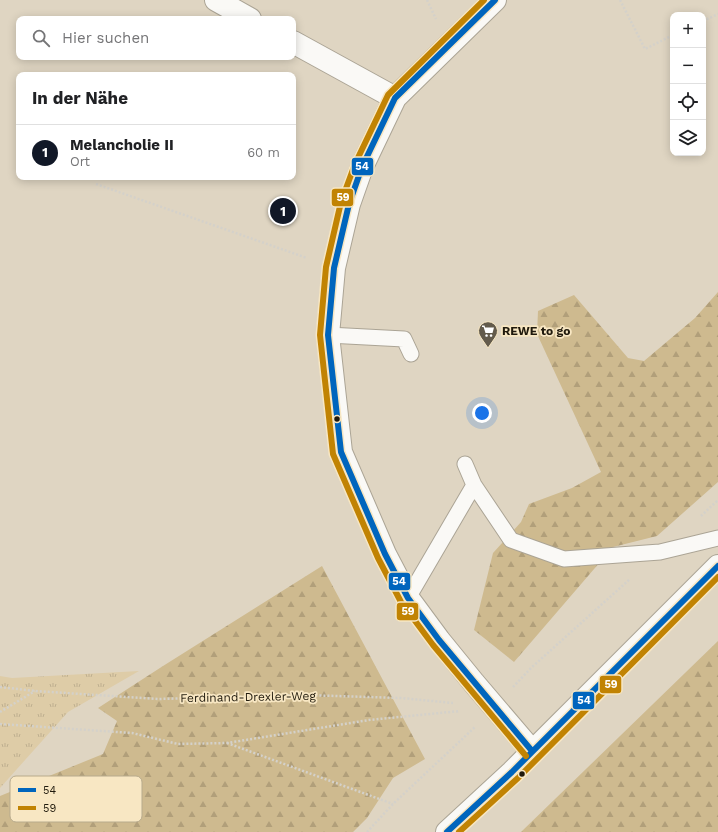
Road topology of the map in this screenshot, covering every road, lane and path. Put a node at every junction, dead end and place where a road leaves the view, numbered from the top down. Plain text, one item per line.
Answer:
1 (216, 0) edge
2 (495, 0) edge
3 (620, 0) edge
4 (718, 14) edge
5 (245, 16) edge
6 (706, 20) edge
7 (670, 36) edge
8 (296, 44) edge
9 (395, 98) junction
10 (96, 184) dead end
11 (334, 268) junction
12 (328, 335) junction
13 (411, 354) dead end
14 (465, 464) dead end
15 (474, 485) junction
16 (718, 500) edge
17 (695, 521) dead end
18 (718, 538) edge
19 (660, 552) junction
20 (718, 566) edge
21 (408, 598) junction
22 (0, 687) edge
23 (34, 691) junction
24 (495, 708) junction
25 (0, 712) edge
26 (0, 724) edge
27 (227, 743) junction
28 (532, 751) junction
29 (393, 804) junction
30 (367, 832) edge
31 (447, 832) edge

1 - 5 street
2 - 9 street
3 - 7 path
4 - 6 path
8 - 9 street
9 - 11 street
10 - 11 path
11 - 12 street
12 - 13 lane
12 - 21 street
14 - 15 lane
15 - 19 lane
15 - 21 lane
16 - 17 path
18 - 19 lane
19 - 24 path
20 - 28 street
21 - 24 street
22 - 23 path, Ferdinand-Drexler-Weg
23 - 24 path, Ferdinand-Drexler-Weg
23 - 25 path
24 - 27 path
24 - 28 street
24 - 29 path
26 - 27 path
27 - 29 path
28 - 31 street
29 - 30 path

